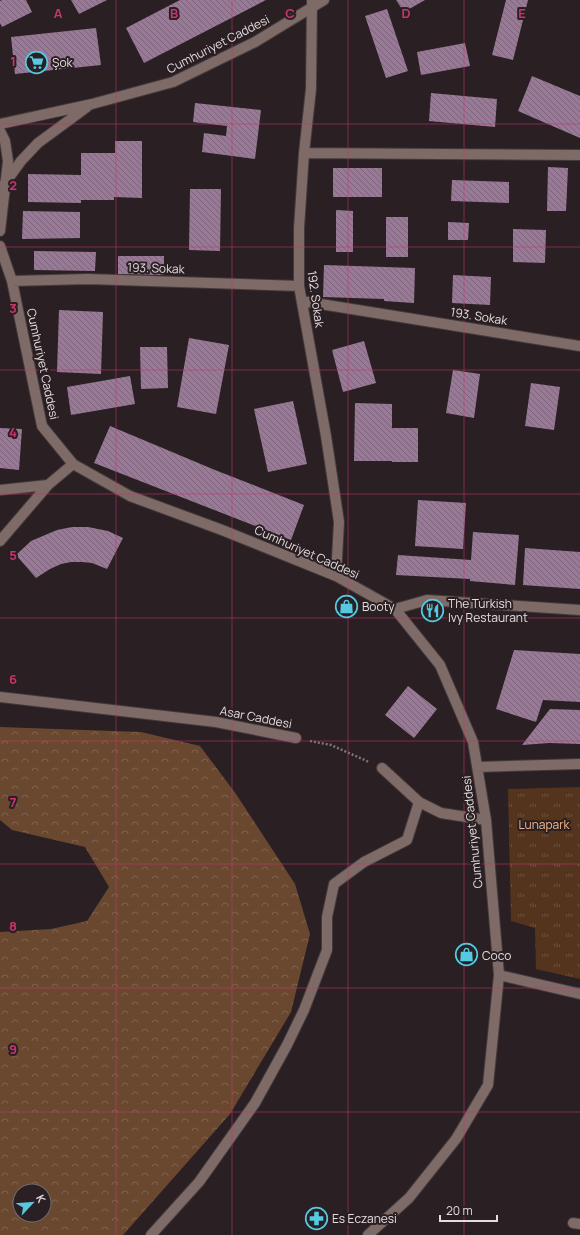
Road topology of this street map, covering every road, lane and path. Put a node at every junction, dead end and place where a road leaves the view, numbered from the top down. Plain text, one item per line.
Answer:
1 (324, 0) edge
2 (312, 4) edge
3 (92, 104) junction
4 (0, 124) edge
5 (0, 131) edge
6 (304, 152) junction
7 (580, 155) edge
8 (3, 186) edge
9 (0, 231) edge
10 (0, 246) edge
11 (12, 281) junction
12 (299, 286) junction
13 (302, 301) junction
14 (580, 346) edge
15 (73, 464) junction
16 (48, 485) junction
17 (0, 490) edge
18 (0, 541) edge
19 (336, 576) junction
20 (395, 609) junction
21 (580, 610) edge
22 (0, 697) edge
23 (296, 738) joint
24 (580, 764) edge
25 (478, 767) junction
26 (382, 768) joint
27 (419, 802) junction
28 (486, 820) junction
29 (499, 975) junction
30 (580, 994) edge
31 (151, 1235) edge
32 (368, 1235) edge

1 - 2 street, Cumhuriyet Caddesi
2 - 3 street, Cumhuriyet Caddesi
2 - 6 street, 192. Sokak
3 - 4 street, Cumhuriyet Caddesi
3 - 8 street
5 - 8 street
6 - 7 street
6 - 12 street, 192. Sokak
8 - 9 street
10 - 11 street, Cumhuriyet Caddesi
11 - 12 street, 193. Sokak
11 - 15 street, Cumhuriyet Caddesi
12 - 13 street, 192. Sokak
13 - 14 street, 193. Sokak
13 - 19 street, 192. Sokak
15 - 16 street
15 - 19 street, Cumhuriyet Caddesi
16 - 17 street
16 - 18 street
19 - 20 street, Cumhuriyet Caddesi
20 - 21 street
20 - 25 street, Cumhuriyet Caddesi
22 - 23 street, Asar Caddesi
23 - 26 path, Asar Caddesi
24 - 25 street
25 - 28 street, Cumhuriyet Caddesi
26 - 27 street
27 - 28 street
27 - 31 street
28 - 29 street, Cumhuriyet Caddesi
29 - 30 street
29 - 32 street, Cumhuriyet Caddesi

